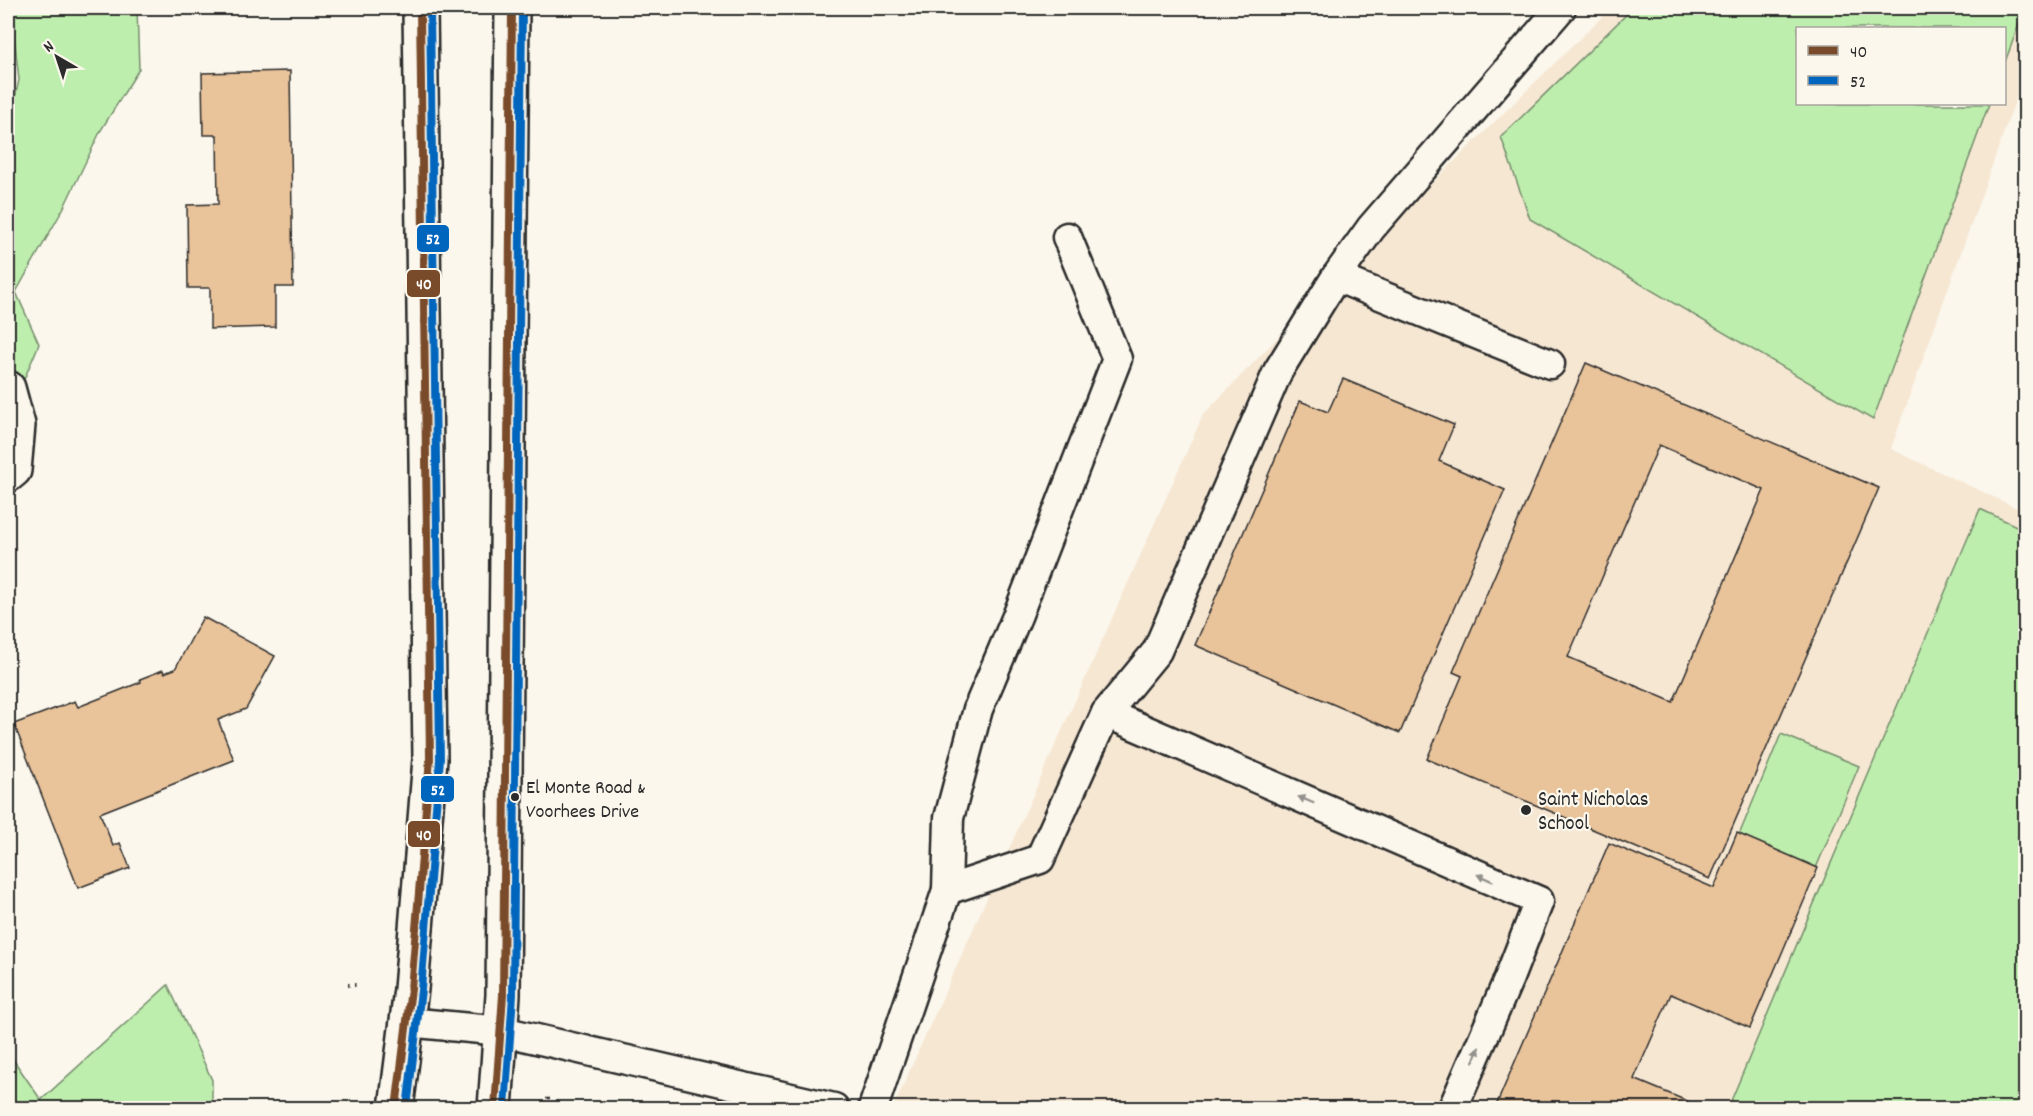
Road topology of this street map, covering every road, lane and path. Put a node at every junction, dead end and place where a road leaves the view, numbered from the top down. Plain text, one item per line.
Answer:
1 (420, 8) edge
2 (512, 8) edge
3 (1561, 8) edge
4 (1067, 237) dead end
5 (1336, 277) junction
6 (1550, 364) dead end
7 (8, 388) edge
8 (8, 475) edge
9 (1106, 713) junction
10 (947, 890) junction
11 (348, 985) dead end
12 (359, 985) dead end
13 (407, 1022) junction
14 (502, 1031) junction
15 (548, 1095) dead end
16 (396, 1108) edge
17 (495, 1108) edge
18 (539, 1108) edge
19 (834, 1108) edge
20 (873, 1108) edge
21 (1453, 1108) edge

1 - 13 main road
2 - 14 main road
3 - 5 lane
4 - 10 lane
5 - 6 lane
5 - 9 lane
7 - 8 main road
9 - 10 lane
21 -> 9 lane
10 - 20 lane
11 - 12 path
13 - 14 lane
13 - 16 main road
14 - 17 main road
14 - 19 lane
15 - 18 path

